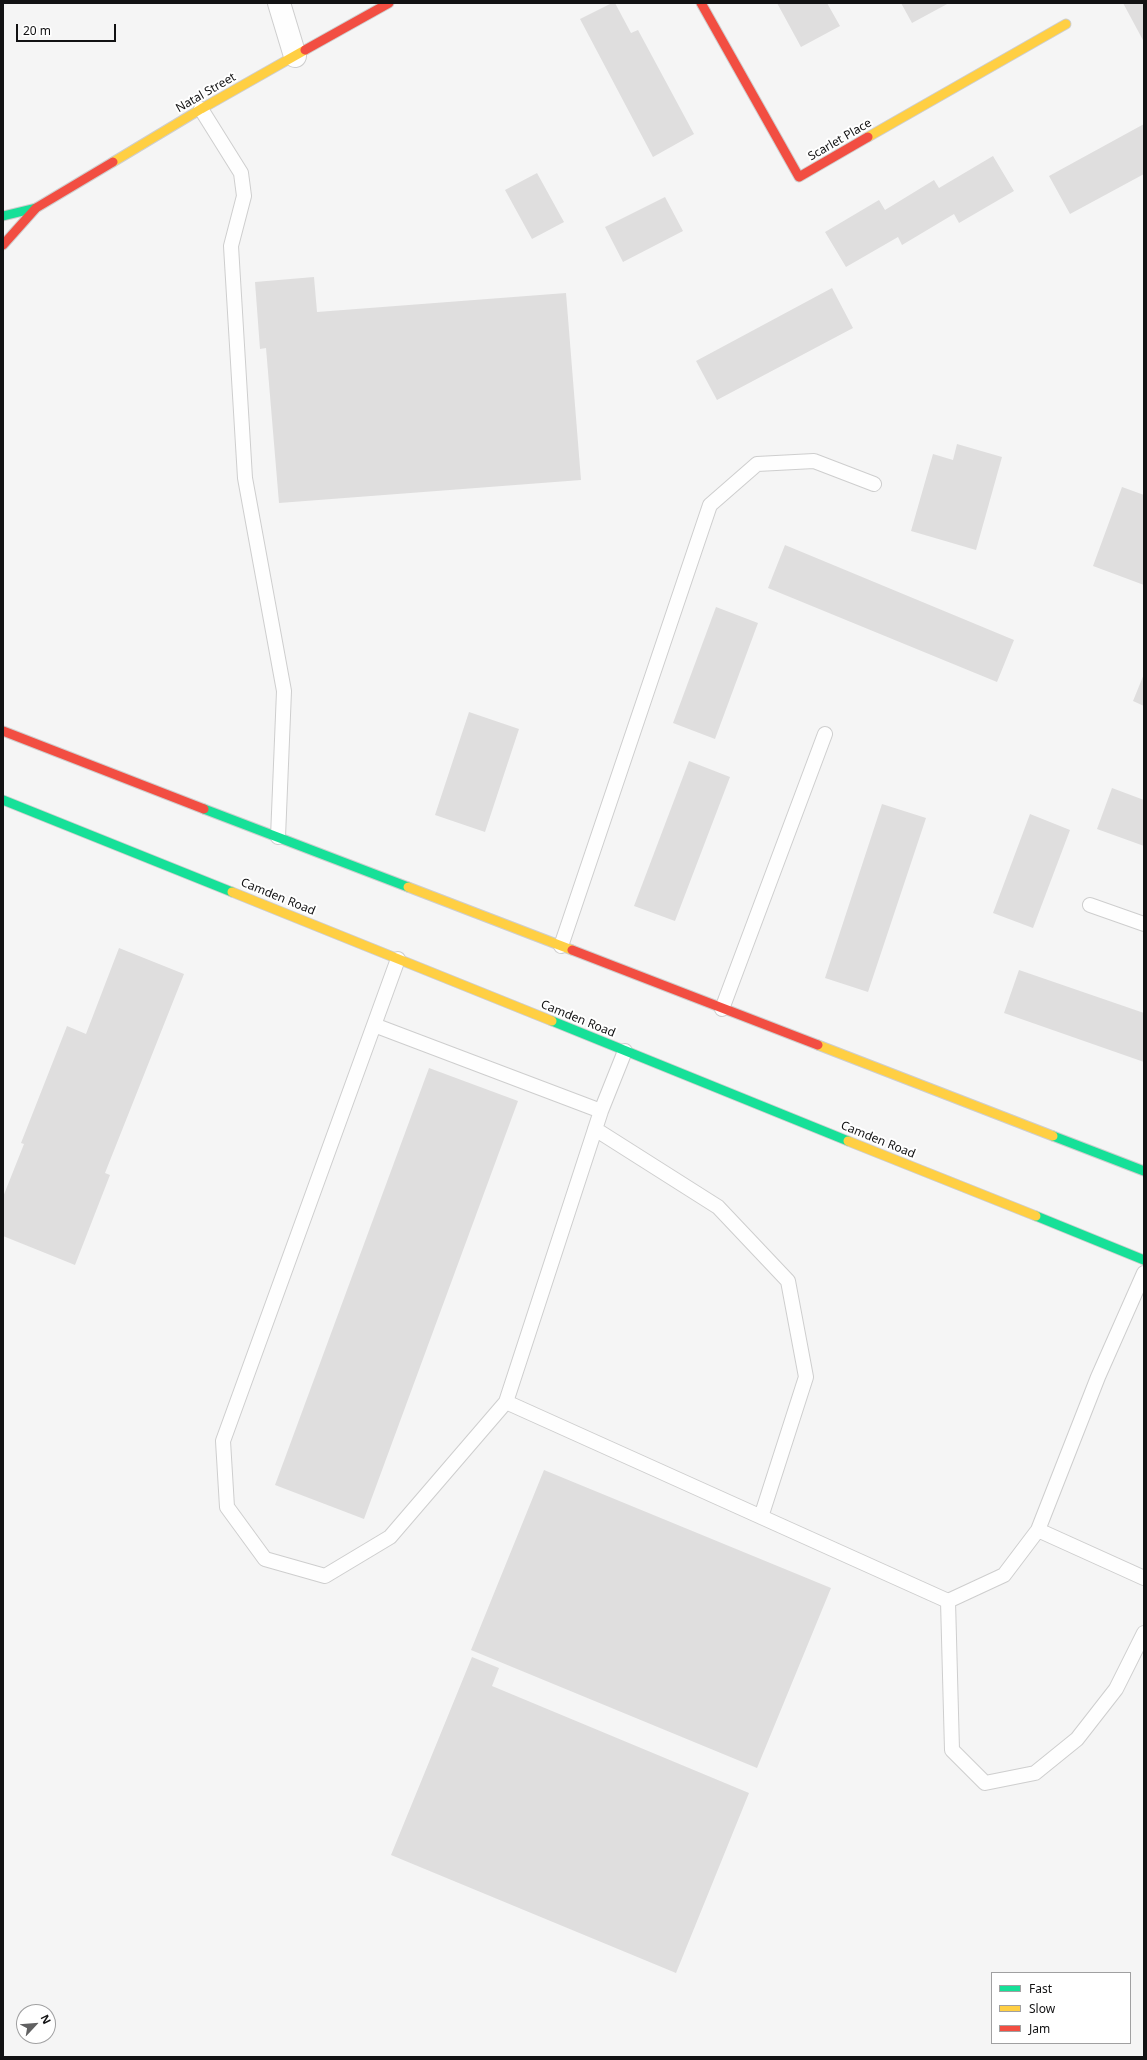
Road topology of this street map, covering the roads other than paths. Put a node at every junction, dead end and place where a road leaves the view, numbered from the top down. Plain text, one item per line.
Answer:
1 (279, 3) edge
2 (389, 3) edge
3 (701, 3) edge
4 (1066, 24) dead end
5 (295, 56) junction
6 (202, 109) junction
7 (36, 208) junction
8 (3, 216) edge
9 (3, 245) edge
10 (874, 484) dead end
11 (3, 731) edge
12 (825, 734) dead end
13 (3, 800) edge
14 (278, 838) junction
15 (1090, 905) dead end
16 (1144, 924) edge
17 (561, 946) junction
18 (398, 959) junction
19 (722, 1008) junction
20 (374, 1025) junction
21 (625, 1051) junction
22 (601, 1111) junction
23 (595, 1129) junction
24 (1144, 1171) edge
25 (1144, 1260) edge
26 (1144, 1274) edge
27 (506, 1402) junction
28 (761, 1517) junction
29 (1038, 1530) junction
30 (1144, 1578) edge
31 (948, 1601) junction
32 (1144, 1633) edge

1 - 5 street
2 - 5 street, Natal Street
3 - 4 street, Scarlet Place
5 - 6 street, Natal Street
6 - 7 street, Natal Street
6 - 14 lane
7 - 8 street, Natal Street
7 - 9 street, Natal Street
10 - 17 lane
11 - 14 street
12 - 19 lane
13 - 18 street, Camden Road
14 - 17 street
15 - 16 lane
17 - 19 street
18 - 20 lane
18 - 21 street, Camden Road
19 - 24 street
20 - 22 lane
20 - 27 lane
21 - 22 lane
21 - 25 street, Camden Road
22 - 23 lane
23 - 27 lane
23 - 28 lane
26 - 29 lane
27 - 28 lane
28 - 31 lane
29 - 30 lane
29 - 31 lane
31 - 32 lane

